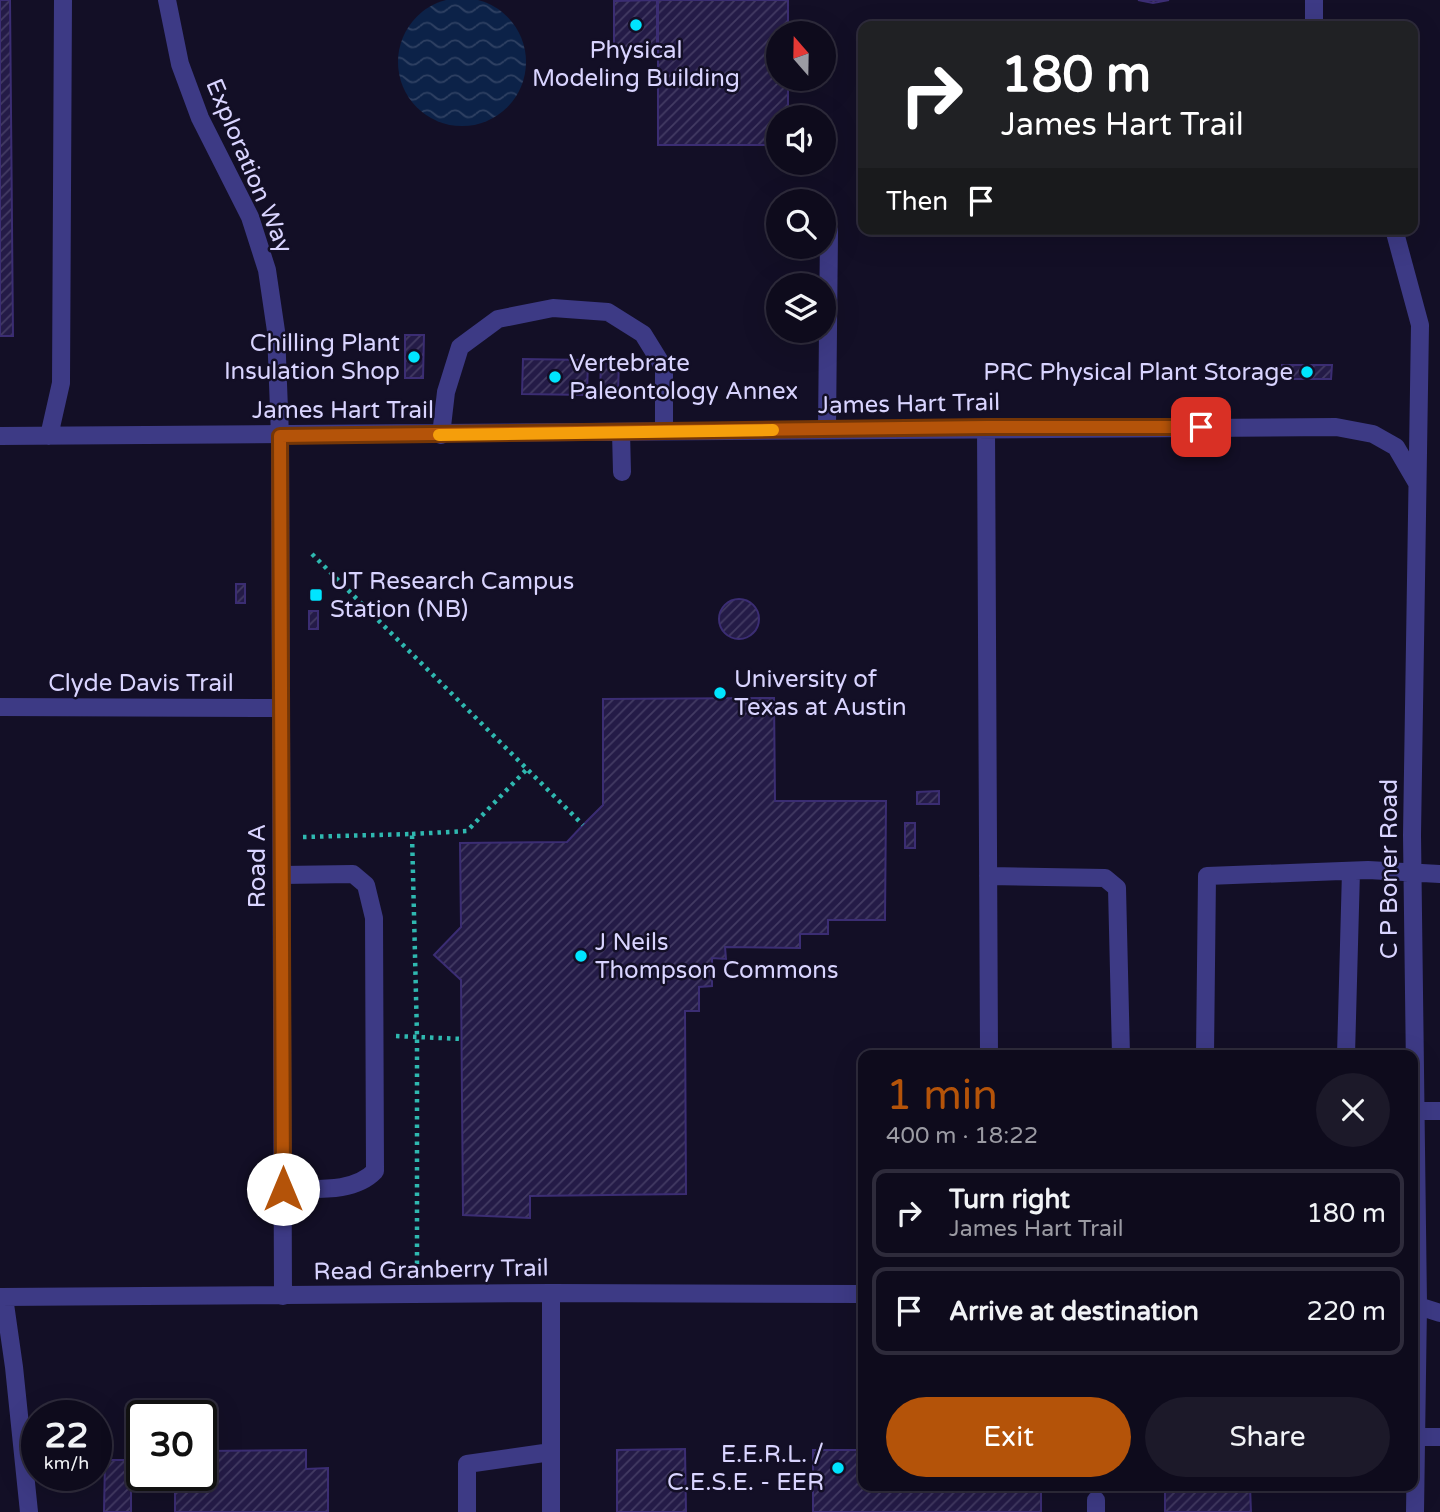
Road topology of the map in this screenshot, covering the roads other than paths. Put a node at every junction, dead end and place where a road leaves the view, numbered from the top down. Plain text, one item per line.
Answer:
1 (63, 0) edge
2 (167, 0) edge
3 (1314, 0) edge
4 (1314, 21) edge
5 (1396, 235) edge
6 (829, 259) edge
7 (986, 427) junction
8 (827, 429) junction
9 (664, 431) junction
10 (621, 432) junction
11 (441, 435) junction
12 (0, 436) edge
13 (49, 436) junction
14 (280, 436) junction
15 (622, 472) dead end
16 (1418, 483) junction
17 (0, 706) edge
18 (281, 708) junction
19 (1351, 871) junction
20 (1413, 873) junction
21 (1440, 874) edge
22 (282, 876) junction
23 (988, 876) junction
24 (989, 1050) edge
25 (1121, 1050) edge
26 (1205, 1050) edge
27 (1346, 1050) edge
28 (1415, 1050) edge
29 (1418, 1111) edge
30 (1440, 1111) edge
31 (283, 1189) junction
32 (551, 1293) junction
33 (858, 1294) edge
34 (283, 1296) junction
35 (1440, 1296) edge
36 (2, 1297) edge
37 (1418, 1304) edge
38 (1418, 1306) edge
39 (1440, 1313) edge
40 (1418, 1437) edge
41 (1440, 1437) edge
42 (551, 1452) junction
43 (1415, 1491) edge
44 (29, 1512) edge
45 (467, 1512) edge
46 (551, 1512) edge
47 (1415, 1512) edge

1 - 13 street
2 - 14 street, Exploration Way
3 - 4 street
5 - 16 street, C P Boner Road
6 - 8 street
7 - 8 street, James Hart Trail
7 - 16 street, James Hart Trail
7 - 23 street
8 - 9 street, James Hart Trail
9 - 10 street, James Hart Trail
9 - 11 street
10 - 11 street, James Hart Trail
10 - 15 street
11 - 14 street, James Hart Trail
12 - 13 street, James Hart Trail
13 - 14 street, James Hart Trail
14 - 18 street, Road A
16 - 20 street, C P Boner Road
17 - 18 street, Clyde Davis Trail
18 - 22 street, Road A
19 - 20 street
19 - 26 street
19 - 27 street
20 - 21 street
20 - 28 street, C P Boner Road
22 - 31 street, Road A
22 - 31 street
23 - 24 street
23 - 25 street
29 - 30 street
31 - 34 street, Road A
32 - 33 street, Read Granberry Trail
32 - 34 street, Read Granberry Trail
32 - 42 street
34 - 36 street, Read Granberry Trail
35 - 37 street
36 - 44 street
38 - 39 street
40 - 41 street
42 - 45 street
42 - 46 street
43 - 47 street, C P Boner Road

